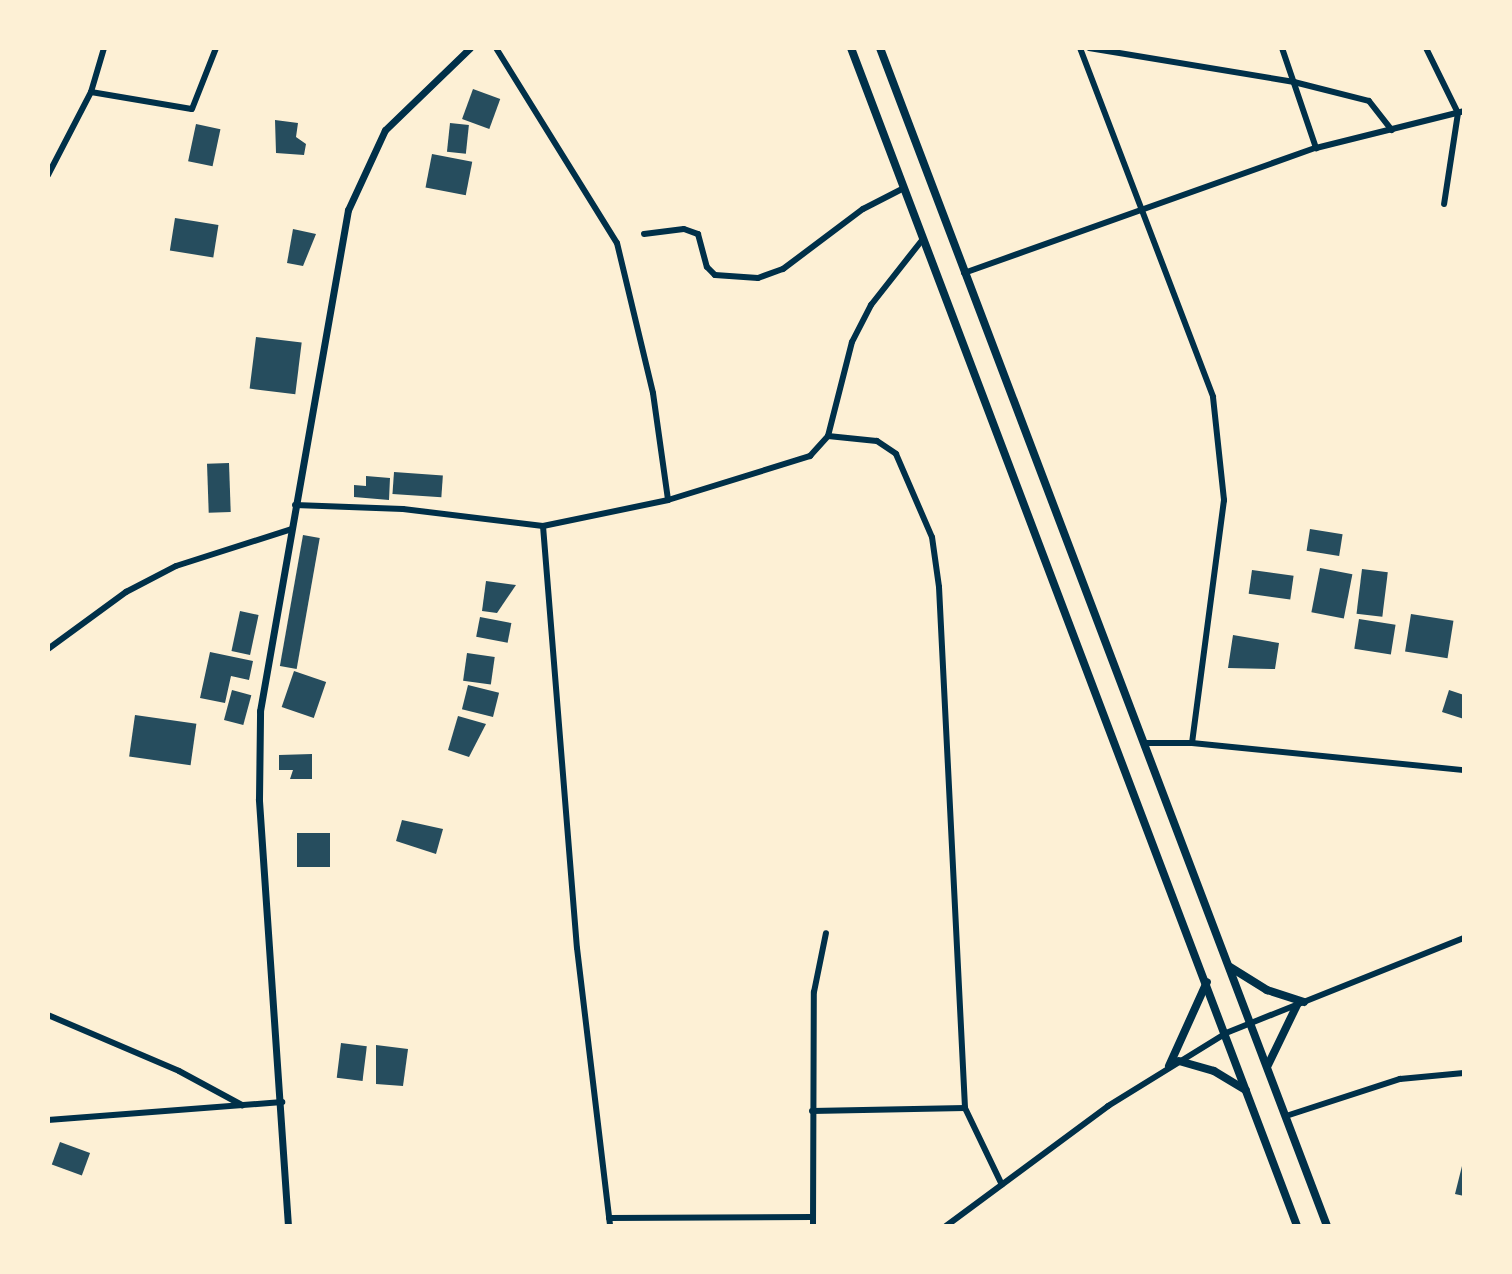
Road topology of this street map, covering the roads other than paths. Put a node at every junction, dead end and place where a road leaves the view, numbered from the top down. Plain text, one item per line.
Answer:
1 (104, 48) edge
2 (216, 48) edge
3 (470, 48) edge
4 (496, 48) edge
5 (851, 48) edge
6 (880, 48) edge
7 (1080, 48) edge
8 (1089, 48) edge
9 (1282, 48) edge
10 (1426, 48) edge
11 (1294, 82) junction
12 (91, 92) junction
13 (1461, 112) edge
14 (1392, 130) junction
15 (1316, 148) junction
16 (48, 175) edge
17 (904, 188) junction
18 (1444, 204) dead end
19 (1141, 206) junction
20 (644, 234) dead end
21 (923, 239) junction
22 (964, 273) junction
23 (828, 436) junction
24 (668, 500) junction
25 (295, 505) junction
26 (543, 526) junction
27 (292, 529) junction
28 (48, 649) edge
29 (1144, 743) junction
30 (1192, 743) junction
31 (1464, 770) edge
32 (826, 933) dead end
33 (1464, 938) edge
34 (1230, 967) junction
35 (1208, 982) junction
36 (1300, 1003) junction
37 (48, 1015) edge
38 (1251, 1022) junction
39 (1226, 1033) junction
40 (1179, 1061) junction
41 (1169, 1066) junction
42 (1268, 1066) junction
43 (1464, 1073) edge
44 (1246, 1090) junction
45 (282, 1102) junction
46 (242, 1105) junction
47 (965, 1108) junction
48 (812, 1111) junction
49 (1286, 1116) junction
50 (48, 1120) edge
51 (1002, 1185) junction
52 (813, 1217) junction
53 (610, 1222) edge
54 (288, 1226) edge
55 (813, 1226) edge
56 (946, 1226) edge
57 (1297, 1226) edge
58 (1327, 1226) edge

1 - 12 street
2 - 12 street
3 - 25 street
4 - 24 street
5 - 17 main road
6 - 22 main road
7 - 19 street
8 - 11 street
9 - 11 street
10 - 13 street
11 - 14 street
11 - 15 street
12 - 16 street
13 - 14 street
13 - 18 street
14 - 15 street
15 - 19 street
17 - 20 street
17 - 21 main road
19 - 22 street
19 - 30 street
21 - 23 street
21 - 35 main road
22 - 29 main road
23 - 24 street
23 - 47 street
24 - 26 street
25 - 26 street
25 - 27 street
26 - 53 street
27 - 28 street
27 - 45 street
29 - 30 street
29 - 34 main road
30 - 31 street
32 - 48 street
33 - 36 street
34 - 36 main road
34 - 38 main road
35 - 39 main road
35 - 41 main road
36 - 38 street
36 - 42 main road
37 - 46 street
38 - 39 street
38 - 42 main road
39 - 40 street
39 - 44 main road
40 - 41 street
40 - 44 main road
41 - 51 street
42 - 49 main road
43 - 49 street
44 - 57 main road
45 - 46 street
45 - 54 street
46 - 50 street
47 - 48 street
47 - 51 street
48 - 52 street
49 - 58 main road
51 - 56 street
52 - 53 street
52 - 55 street

